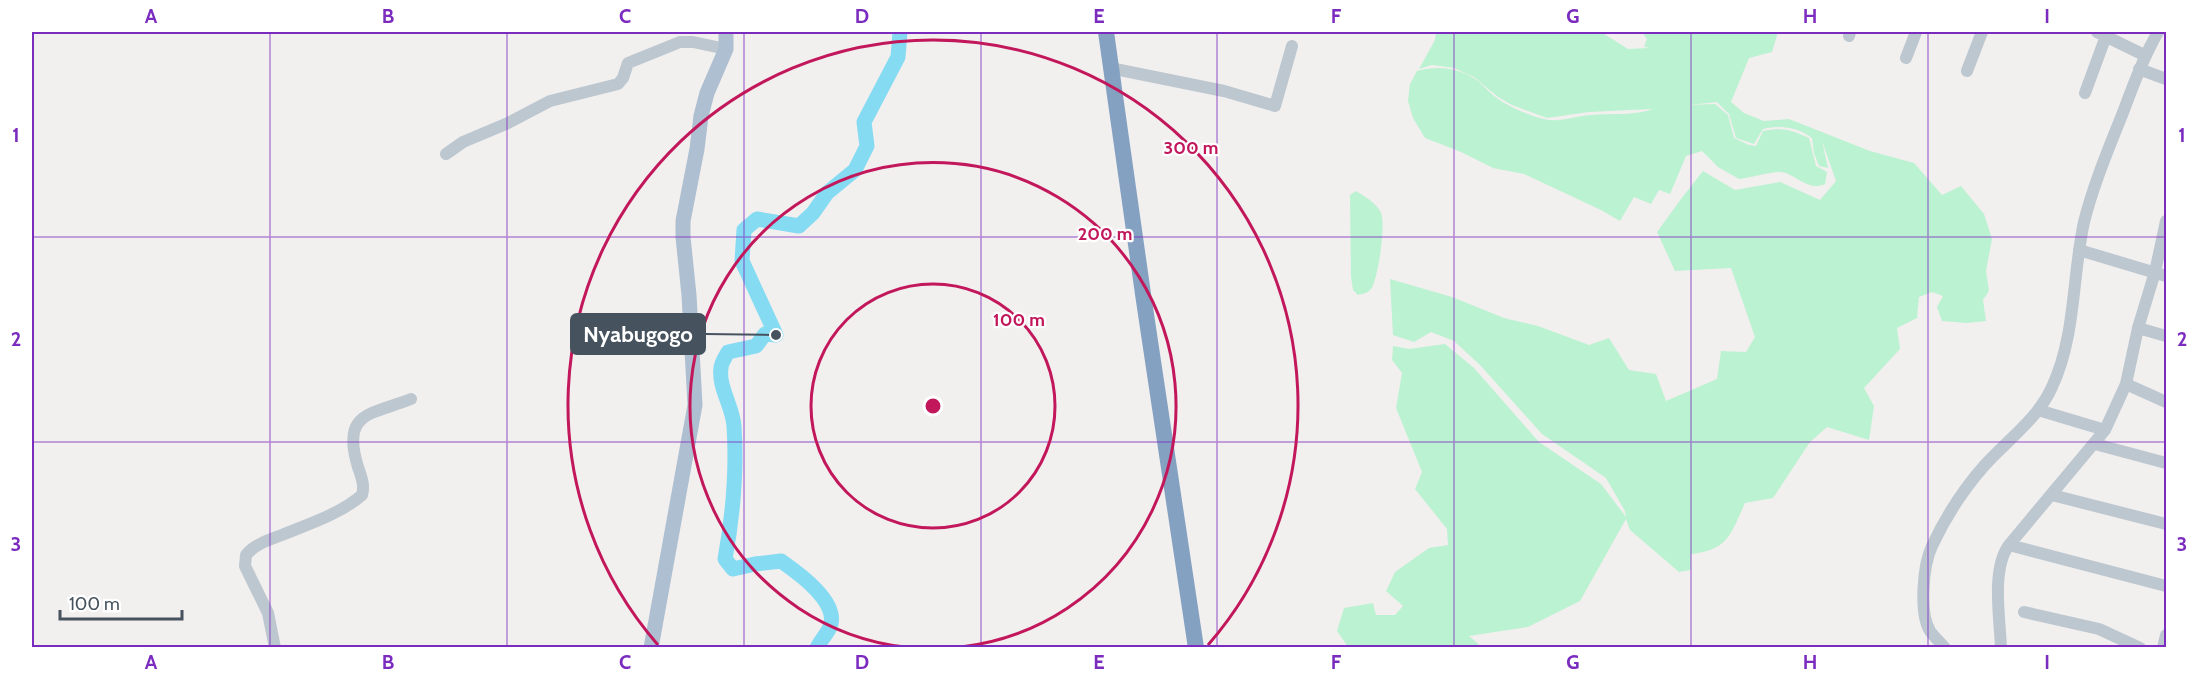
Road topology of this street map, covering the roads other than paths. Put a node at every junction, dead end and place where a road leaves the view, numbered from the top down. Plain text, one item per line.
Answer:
1 (726, 32) edge
2 (1106, 32) edge
3 (1916, 32) edge
4 (1982, 32) edge
5 (2158, 32) edge
6 (2102, 34) edge
7 (1292, 46) dead end
8 (726, 49) junction
9 (2144, 55) junction
10 (1906, 58) dead end
11 (1110, 68) junction
12 (2139, 69) junction
13 (1967, 71) dead end
14 (2166, 79) edge
15 (2085, 93) dead end
16 (446, 154) dead end
17 (2166, 221) edge
18 (2079, 250) junction
19 (2161, 274) edge
20 (2138, 328) junction
21 (2166, 336) edge
22 (2126, 384) junction
23 (411, 399) dead end
24 (2166, 402) edge
25 (2038, 410) junction
26 (2105, 430) junction
27 (2095, 444) junction
28 (2166, 463) edge
29 (2052, 495) junction
30 (2166, 524) edge
31 (2009, 545) junction
32 (2166, 586) edge
33 (2024, 612) dead end
34 (2166, 635) edge
35 (275, 648) edge
36 (651, 648) edge
37 (1196, 648) edge
38 (1945, 648) edge
39 (2001, 648) edge
40 (2140, 648) edge
41 (2163, 648) edge

1 - 8 main road
2 - 11 highway
3 - 10 street
4 - 13 street
5 - 9 street
6 - 9 street
6 - 15 street
7 - 11 street
8 - 16 street
8 - 36 main road
9 - 12 street
11 - 37 highway
12 - 14 street
12 - 18 street
17 - 19 street
18 - 19 street
18 - 25 street
19 - 20 street
20 - 21 street
20 - 22 street
22 - 24 street
22 - 26 street
23 - 35 street
25 - 26 street
25 - 38 street
26 - 27 street
27 - 28 street
27 - 29 street
29 - 30 street
29 - 31 street
31 - 32 street
31 - 39 street
33 - 40 street
34 - 41 street

